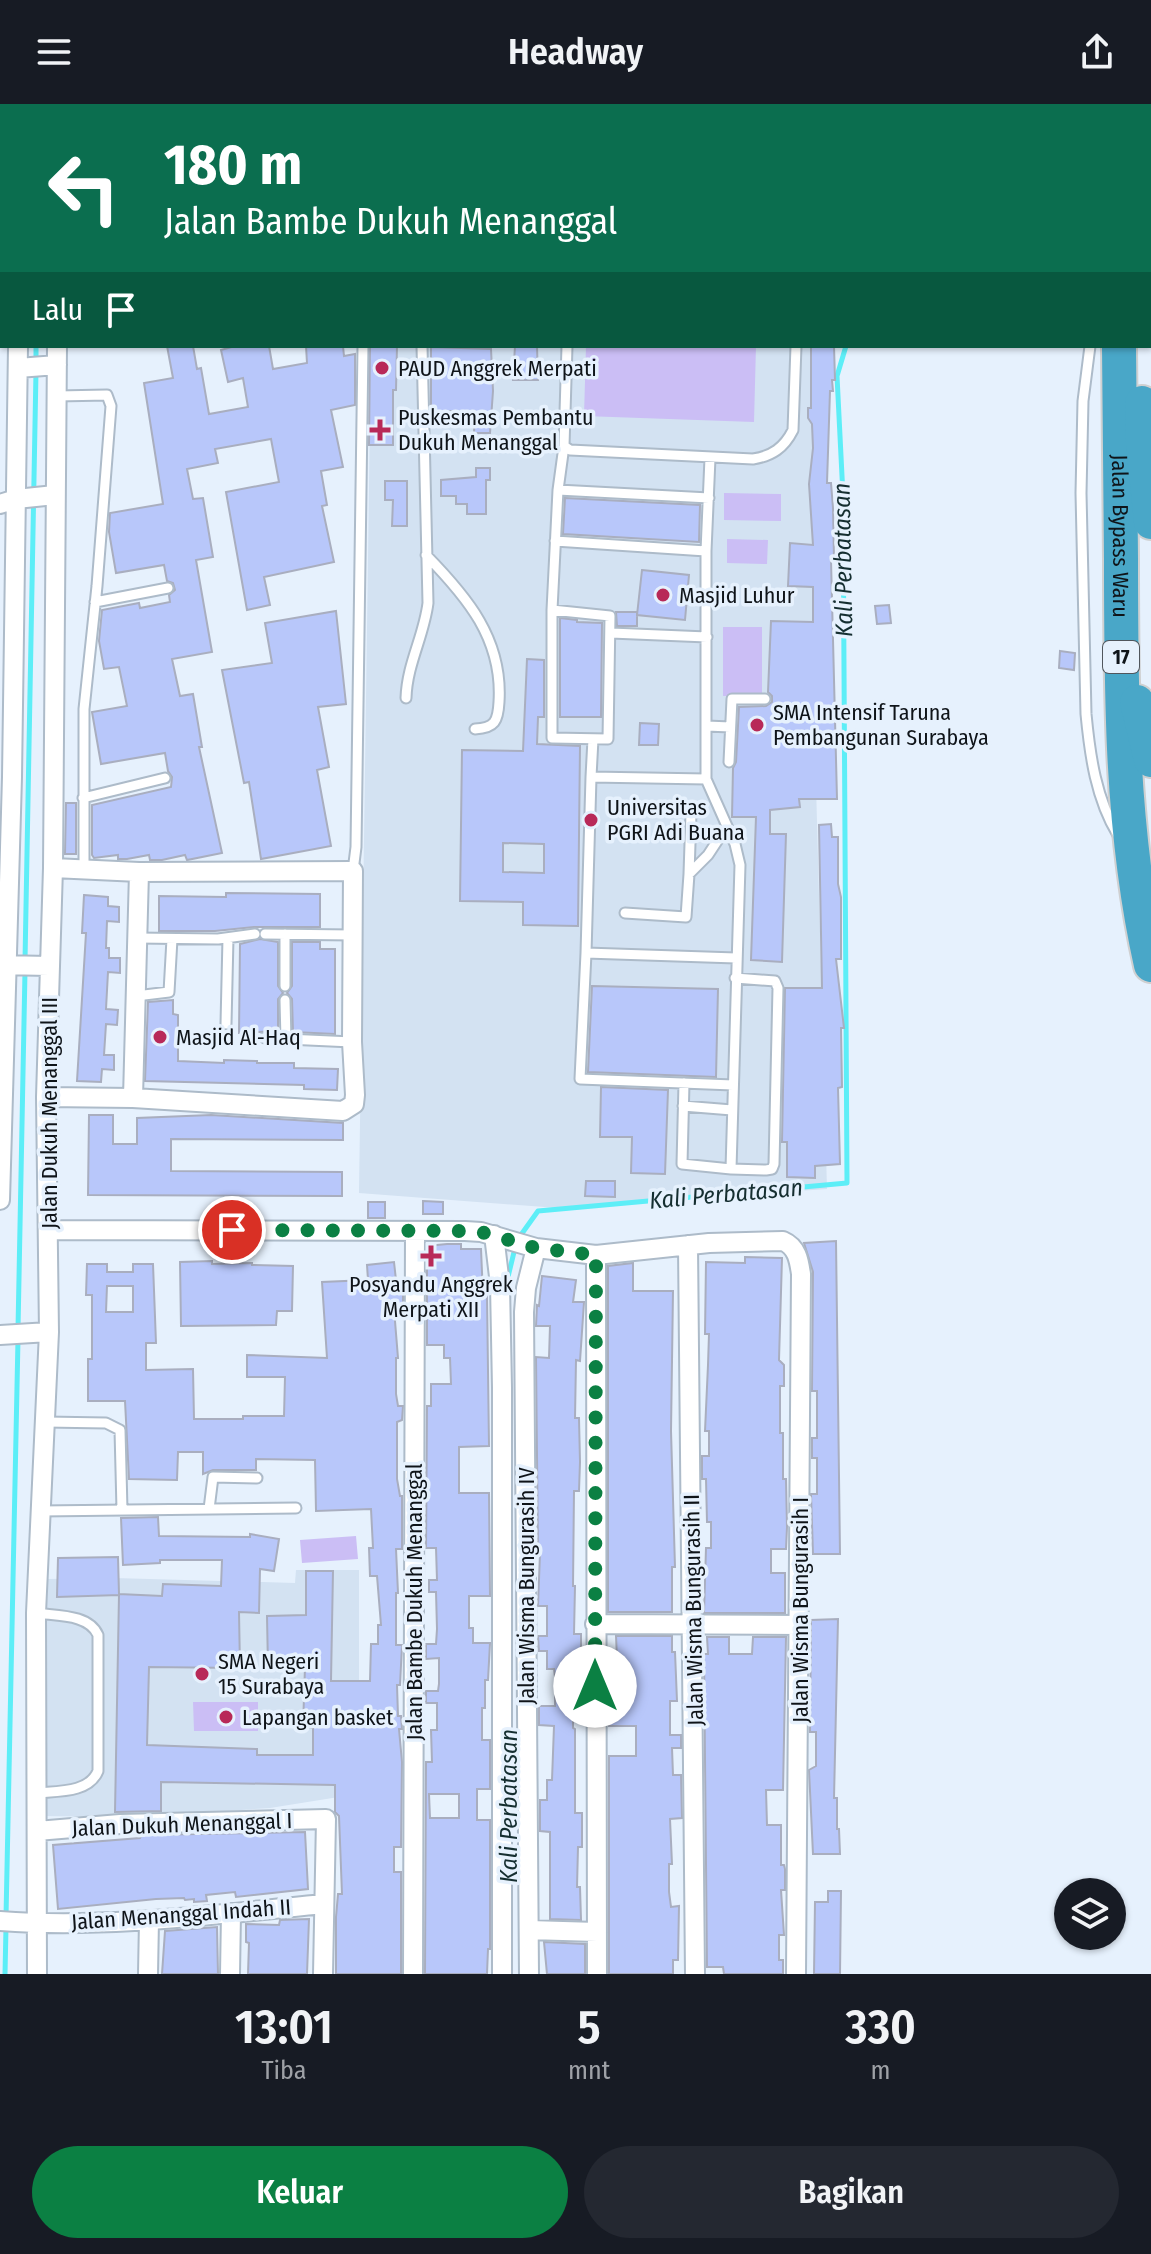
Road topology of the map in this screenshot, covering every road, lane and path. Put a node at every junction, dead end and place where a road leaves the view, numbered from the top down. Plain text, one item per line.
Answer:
1 (18, 348) edge
2 (57, 348) edge
3 (363, 348) edge
4 (422, 348) edge
5 (567, 348) edge
6 (796, 348) edge
7 (1090, 348) edge
8 (1119, 348) edge
9 (1142, 348) edge
10 (55, 366) junction
11 (22, 368) junction
12 (57, 396) junction
13 (564, 446) junction
14 (710, 458) junction
15 (558, 490) junction
16 (53, 495) junction
17 (709, 498) junction
18 (12, 501) edge
19 (1151, 522) edge
20 (555, 541) junction
21 (706, 551) junction
22 (426, 555) junction
23 (1121, 555) junction
24 (168, 588) dead end
25 (95, 602) junction
26 (552, 610) junction
27 (7, 626) edge
28 (611, 633) junction
29 (707, 637) junction
30 (7, 664) edge
31 (406, 698) dead end
32 (765, 699) dead end
33 (707, 726) junction
34 (730, 727) junction
35 (475, 729) dead end
36 (593, 739) junction
37 (6, 752) edge
38 (1151, 760) edge
39 (729, 762) dead end
40 (6, 777) edge
41 (591, 777) junction
42 (165, 778) dead end
43 (706, 779) junction
44 (83, 798) junction
45 (691, 813) dead end
46 (727, 826) junction
47 (1133, 858) junction
48 (53, 868) junction
49 (84, 869) junction
50 (353, 871) junction
51 (139, 872) junction
52 (689, 874) junction
53 (625, 913) dead end
54 (285, 934) junction
55 (353, 935) junction
56 (137, 938) junction
57 (228, 938) junction
58 (172, 939) junction
59 (586, 953) junction
60 (736, 958) junction
61 (8, 965) edge
62 (1151, 965) edge
63 (44, 966) junction
64 (735, 978) junction
65 (285, 986) dead end
66 (136, 996) junction
67 (285, 1000) dead end
68 (226, 1024) dead end
69 (265, 1038) dead end
70 (286, 1040) junction
71 (352, 1042) junction
72 (684, 1083) junction
73 (733, 1085) junction
74 (46, 1097) junction
75 (133, 1098) junction
76 (683, 1106) junction
77 (732, 1110) junction
78 (731, 1169) junction
79 (0, 1200) edge
80 (49, 1230) junction
81 (415, 1231) junction
82 (495, 1236) junction
83 (688, 1245) junction
84 (531, 1247) junction
85 (596, 1255) junction
86 (46, 1332) junction
87 (2, 1335) edge
88 (46, 1422) junction
89 (257, 1478) dead end
90 (296, 1508) dead end
91 (209, 1509) junction
92 (122, 1510) junction
93 (40, 1511) junction
94 (36, 1613) junction
95 (595, 1624) junction
96 (693, 1624) junction
97 (800, 1625) junction
98 (37, 1793) junction
99 (37, 1831) junction
100 (324, 1904) junction
101 (231, 1913) junction
102 (149, 1920) junction
103 (0, 1921) edge
104 (35, 1923) junction
105 (529, 1930) junction
106 (597, 1932) junction
107 (37, 1974) edge
108 (148, 1974) edge
109 (230, 1974) edge
110 (323, 1974) edge
111 (413, 1974) edge
112 (502, 1974) edge
113 (529, 1974) edge
114 (597, 1974) edge
115 (695, 1974) edge
116 (796, 1974) edge

1 - 11 street
2 - 10 street, Jalan Dukuh Menanggal III
3 - 50 lane
4 - 22 lane
5 - 13 lane
6 - 14 lane
7 - 47 lane
8 - 23 highway, Jalan Bypass Waru / 17
9 - 19 highway
10 - 11 street
10 - 12 street, Jalan Dukuh Menanggal III
11 - 18 street
12 - 16 street, Jalan Dukuh Menanggal III
12 - 25 lane
13 - 14 lane
13 - 15 lane
14 - 17 lane
15 - 17 lane
15 - 20 lane
16 - 18 street
16 - 48 street, Jalan Dukuh Menanggal III
17 - 21 lane
18 - 27 street
20 - 21 lane
20 - 26 lane
21 - 29 lane
22 - 31 lane
22 - 35 lane
23 - 38 highway
23 - 47 highway, Jalan Bypass Waru / 17
24 - 25 lane
25 - 44 lane
26 - 28 lane
26 - 36 lane
27 - 30 street
28 - 29 lane
28 - 36 lane
29 - 33 lane
30 - 37 street
32 - 34 lane
33 - 34 lane
33 - 43 lane
34 - 39 lane
36 - 41 lane
37 - 40 street
40 - 61 street
41 - 43 lane
41 - 59 lane
42 - 44 lane
43 - 46 lane
44 - 49 lane
45 - 52 lane
46 - 52 lane
46 - 60 lane
47 - 62 highway, Jalan Bypass Waru / 17
48 - 49 street
48 - 63 street, Jalan Dukuh Menanggal III
49 - 51 street
50 - 51 street
50 - 55 street
51 - 56 street
52 - 53 lane
54 - 55 lane
54 - 57 lane
54 - 65 lane
55 - 71 street
56 - 58 lane
56 - 66 street
57 - 58 lane
57 - 68 lane
58 - 66 lane
59 - 60 lane
59 - 72 lane
60 - 64 lane
61 - 63 street
61 - 79 street
63 - 74 street, Jalan Dukuh Menanggal III
64 - 73 lane
64 - 78 lane
66 - 75 street
67 - 70 lane
69 - 70 lane
70 - 71 lane
71 - 75 street
72 - 73 lane
72 - 76 lane
73 - 77 lane
74 - 75 street
74 - 80 street, Jalan Dukuh Menanggal III
76 - 77 lane
76 - 78 lane
77 - 78 lane
80 - 81 street
80 - 86 street, Jalan Dukuh Menanggal III
81 - 82 street
81 - 111 street, Jalan Bambe Dukuh Menanggal
82 - 84 street
82 - 112 street
83 - 85 street
83 - 96 street, Jalan Wisma Bungurasih II
83 - 97 street, Jalan Wisma Bungurasih I
84 - 85 street
84 - 105 street, Jalan Wisma Bungurasih IV
85 - 95 street
86 - 87 street
86 - 88 street, Jalan Dukuh Menanggal III
88 - 92 lane
88 - 93 street, Jalan Dukuh Menanggal III
89 - 91 lane
90 - 91 lane
91 - 92 lane
92 - 93 lane
93 - 94 street, Jalan Dukuh Menanggal III
94 - 98 street, Jalan Dukuh Menanggal III
94 - 98 lane
95 - 96 street
95 - 106 street
96 - 97 street
96 - 115 street, Jalan Wisma Bungurasih II
97 - 116 street, Jalan Wisma Bungurasih I
98 - 99 street, Jalan Dukuh Menanggal III
99 - 100 street, Jalan Dukuh Menanggal I
99 - 104 street, Jalan Dukuh Menanggal III
100 - 101 street, Jalan Menanggal Indah II
100 - 110 street
101 - 102 street, Jalan Menanggal Indah II
101 - 109 street
102 - 104 street, Jalan Menanggal Indah II
102 - 108 street
103 - 104 street, Jalan Menanggal Indah II
104 - 107 street, Jalan Dukuh Menanggal III
105 - 106 street
105 - 113 street, Jalan Wisma Bungurasih IV
106 - 114 street

